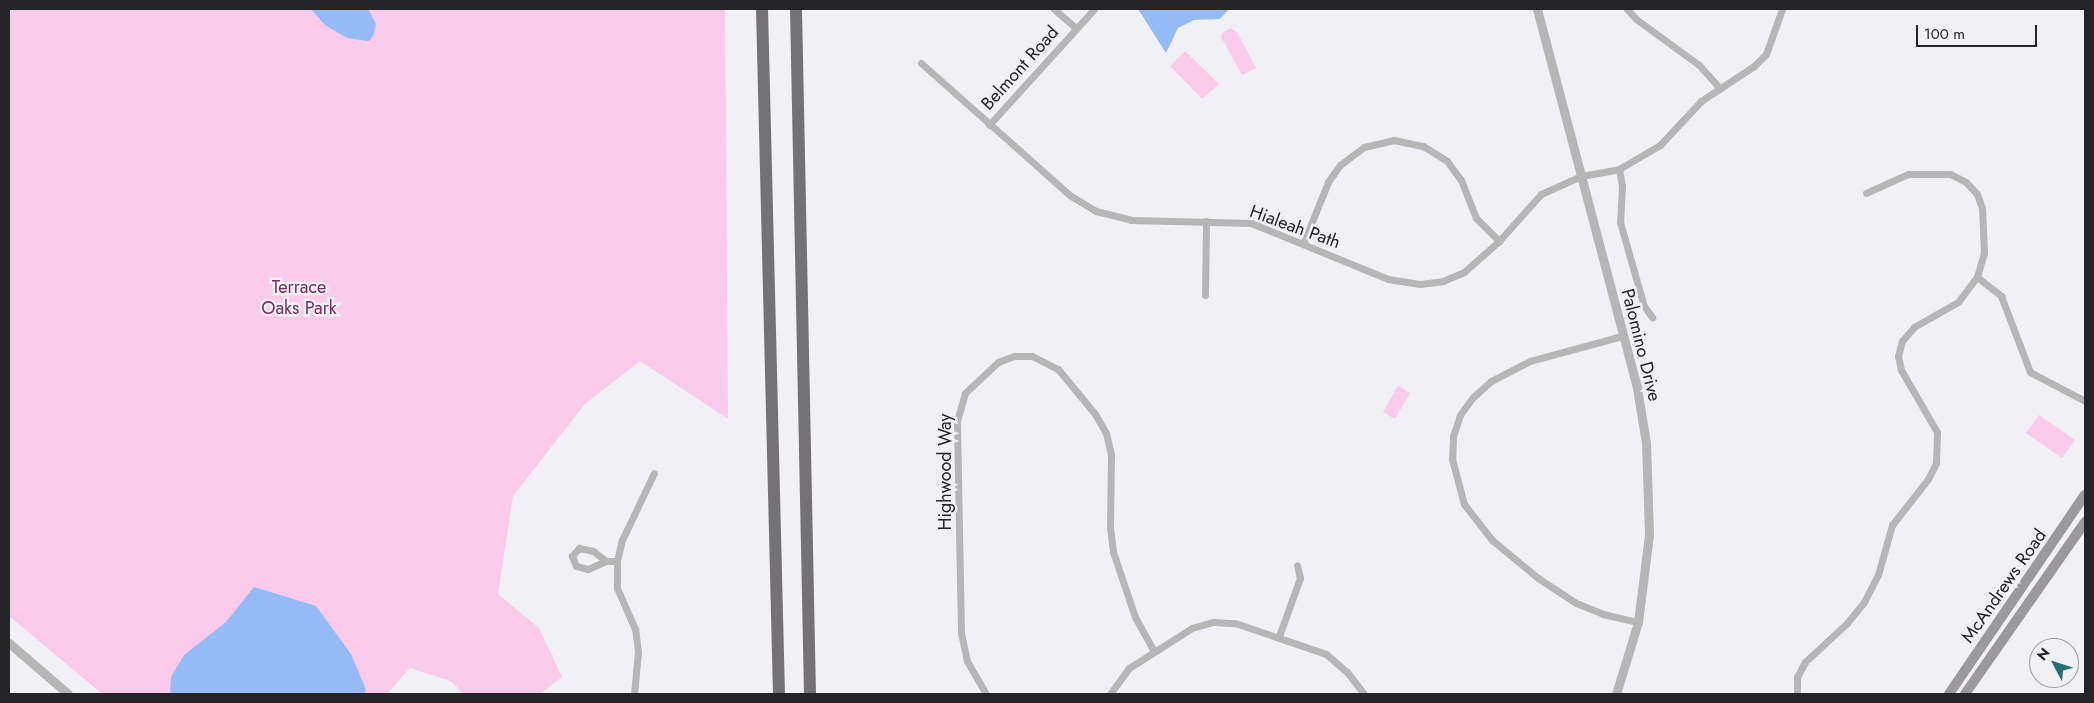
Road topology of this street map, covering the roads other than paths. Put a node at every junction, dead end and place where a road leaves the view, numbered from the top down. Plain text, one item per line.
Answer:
1 (762, 9) edge
2 (796, 9) edge
3 (1054, 9) edge
4 (1094, 9) edge
5 (1537, 9) edge
6 (1627, 9) edge
7 (1782, 9) edge
8 (1076, 28) junction
9 (921, 63) dead end
10 (1718, 87) junction
11 (989, 125) junction
12 (1619, 169) junction
13 (1581, 176) junction
14 (1866, 193) dead end
15 (1206, 221) junction
16 (1499, 241) junction
17 (1303, 244) junction
18 (1977, 278) junction
19 (1205, 295) dead end
20 (1652, 318) dead end
21 (1622, 336) junction
22 (2085, 401) edge
23 (654, 473) dead end
24 (2085, 495) edge
25 (2085, 522) edge
26 (606, 561) dead end
27 (617, 561) junction
28 (1297, 565) dead end
29 (1638, 622) junction
30 (776, 631) junction
31 (1279, 636) junction
32 (9, 644) edge
33 (1154, 651) junction
34 (68, 694) edge
35 (634, 694) edge
36 (770, 694) edge
37 (779, 694) edge
38 (810, 694) edge
39 (986, 694) edge
40 (1110, 694) edge
41 (1364, 694) edge
42 (1616, 694) edge
43 (1798, 694) edge
44 (1949, 694) edge
45 (1965, 694) edge

1 - 30 highway
2 - 38 highway
3 - 8 street
4 - 8 street, Belmont Road
5 - 13 street, Palomino Drive
6 - 10 street
7 - 10 street, Hialeah Path
8 - 11 street, Belmont Road
9 - 11 street, Hialeah Path
10 - 12 street, Hialeah Path
11 - 15 street, Hialeah Path
12 - 13 street, Hialeah Path
12 - 20 street
13 - 16 street, Hialeah Path
13 - 21 street, Palomino Drive
14 - 18 street
15 - 17 street, Hialeah Path
15 - 19 street
16 - 17 street, Hialeah Path
16 - 17 street
18 - 22 street
18 - 43 street
21 - 29 street, Palomino Drive
21 - 29 street
23 - 27 street
24 - 44 main road, McAndrews Road
25 - 45 main road, McAndrews Road
26 - 27 street
27 - 35 street
28 - 31 street
29 - 42 street, Palomino Drive
30 - 36 highway
30 - 37 highway
31 - 33 street
31 - 41 street
32 - 34 street
33 - 39 street, Highwood Way
33 - 40 street

